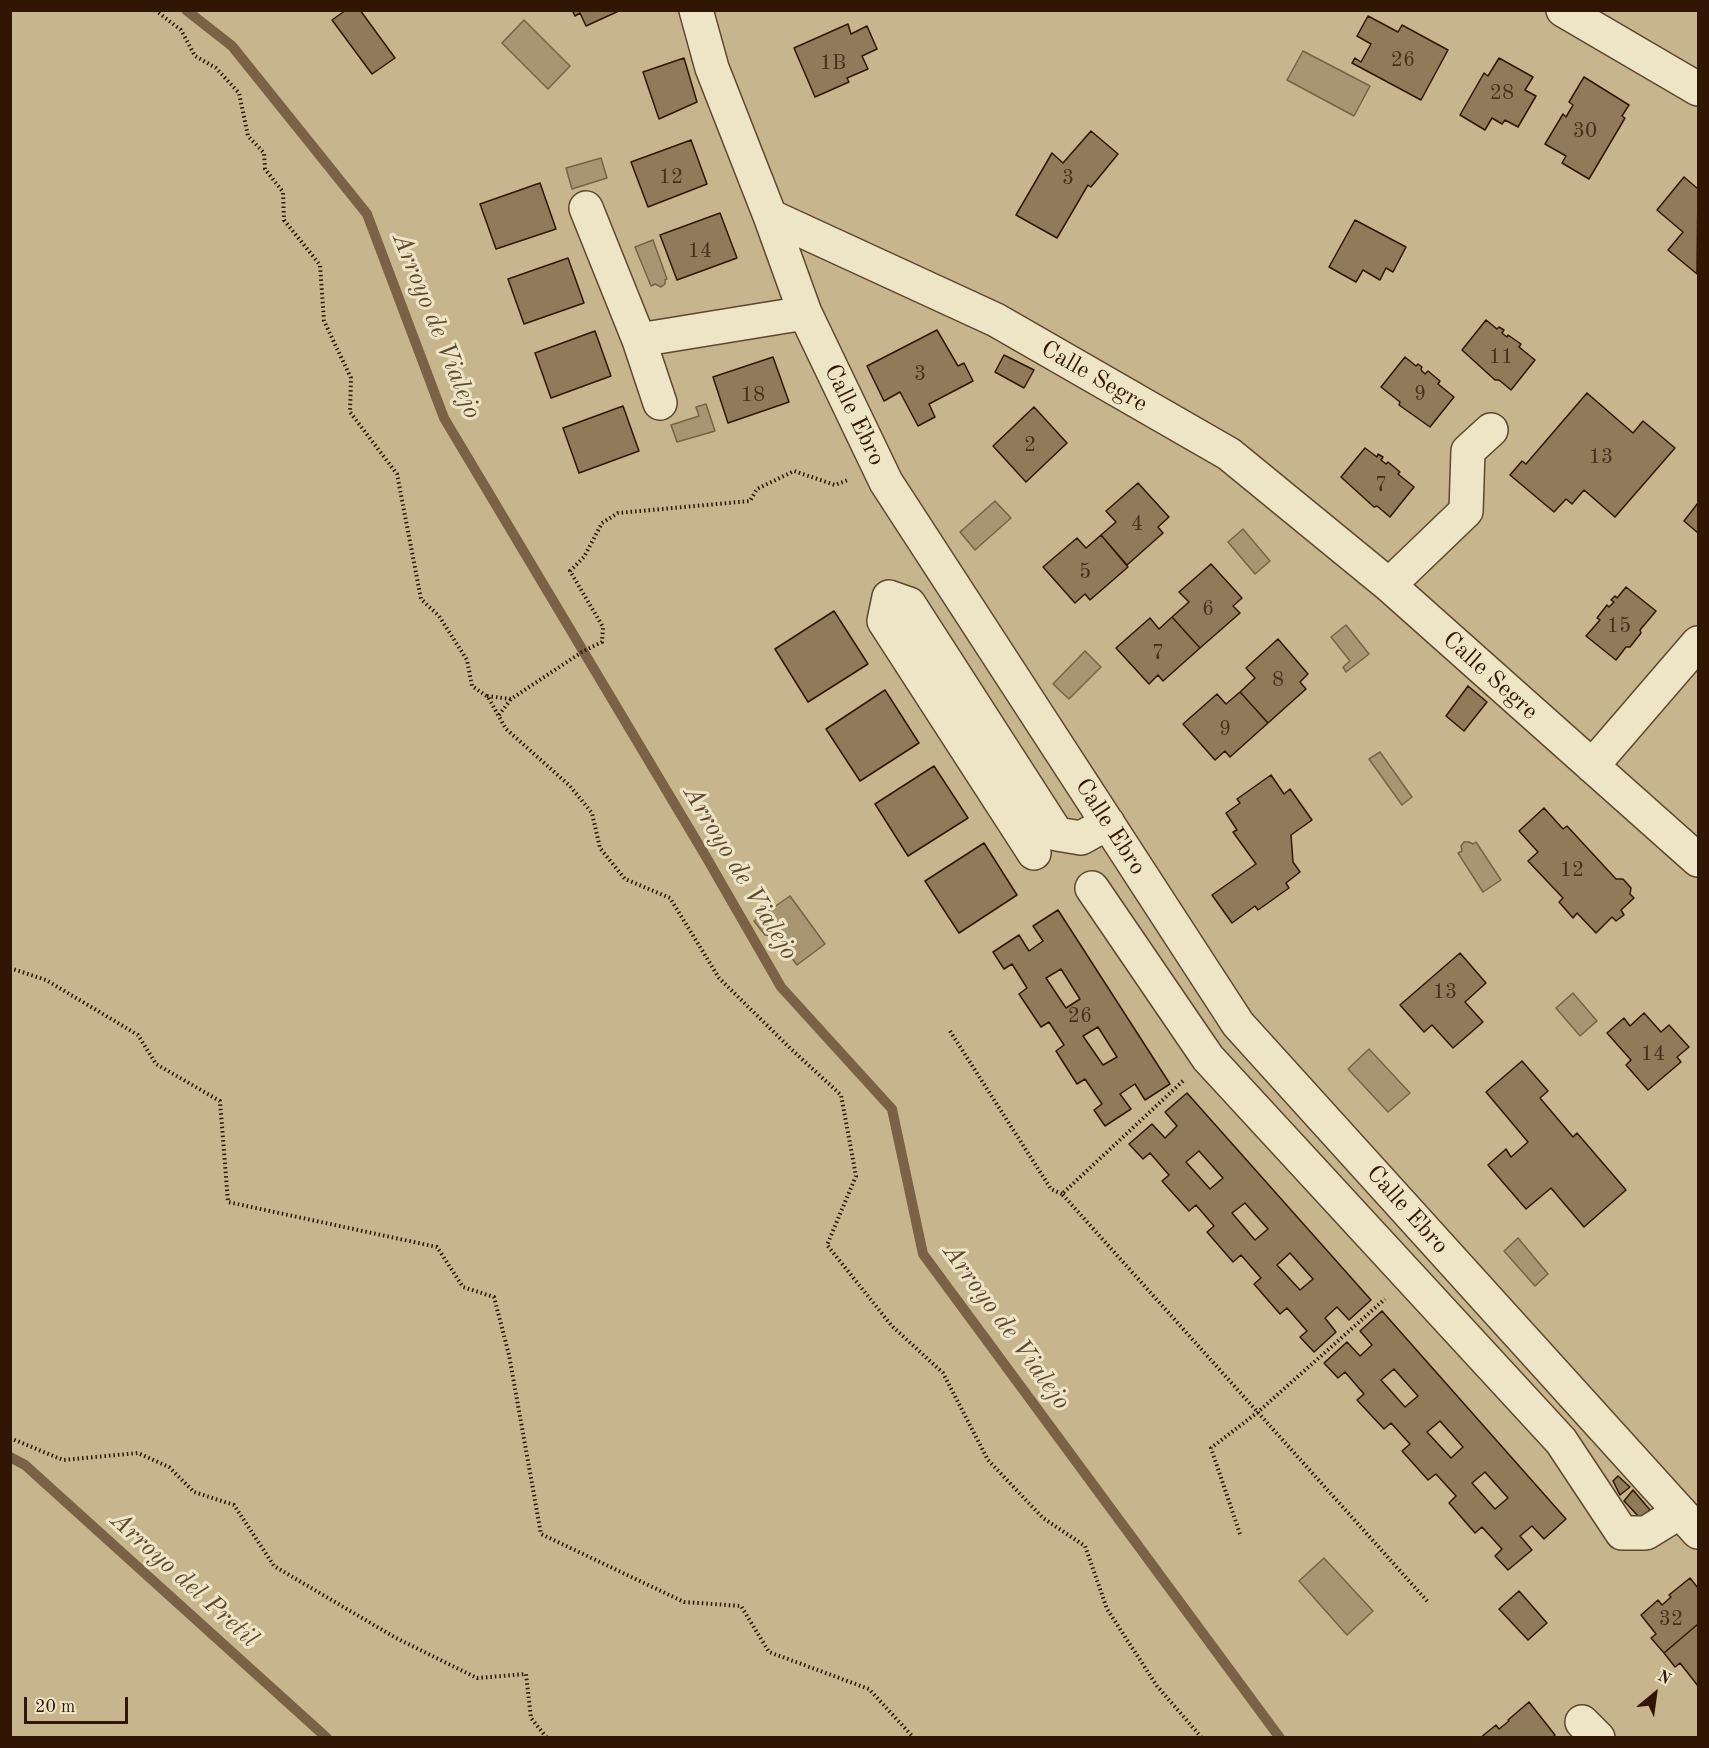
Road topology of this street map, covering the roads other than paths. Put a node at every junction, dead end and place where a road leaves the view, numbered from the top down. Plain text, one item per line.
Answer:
1 (696, 10) edge
2 (1563, 10) edge
3 (1698, 89) edge
4 (586, 208) dead end
5 (770, 216) junction
6 (805, 313) junction
7 (639, 339) junction
8 (660, 403) dead end
9 (1491, 430) dead end
10 (1389, 585) junction
11 (1698, 643) edge
12 (1592, 766) junction
13 (1108, 823) junction
14 (1034, 853) dead end
15 (1698, 860) edge
16 (1092, 888) dead end
17 (1689, 1522) edge

1 - 5 street, Calle Ebro
2 - 3 street
4 - 7 street
5 - 6 street, Calle Ebro
5 - 10 street, Calle Segre
6 - 7 street
6 - 13 street, Calle Ebro
7 - 8 street
9 - 10 street
10 - 12 street, Calle Segre
11 - 12 street
12 - 15 street, Calle Segre
13 - 14 street
13 - 17 street, Calle Ebro
16 - 17 street

